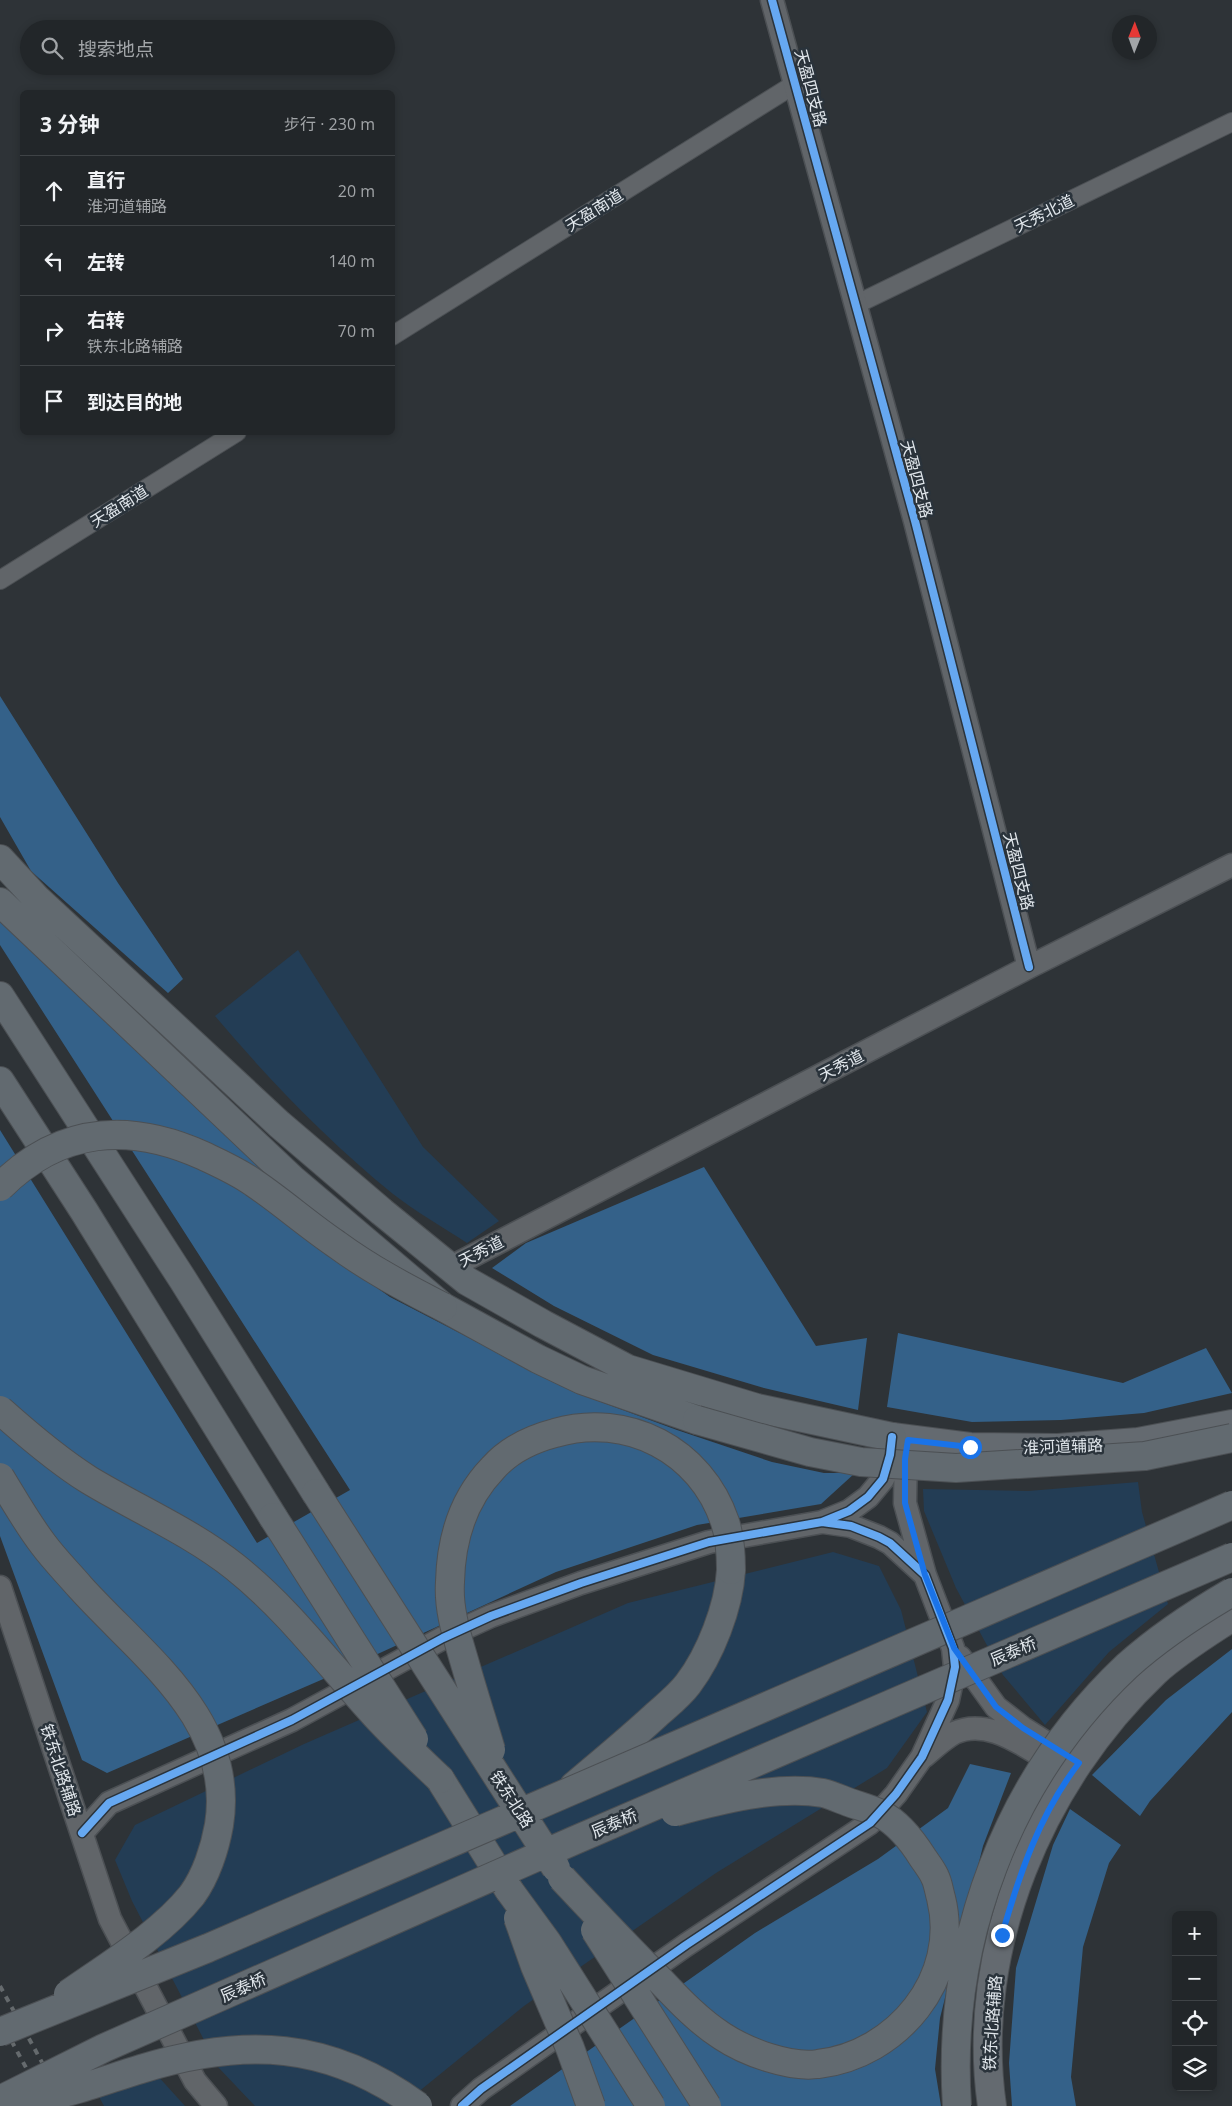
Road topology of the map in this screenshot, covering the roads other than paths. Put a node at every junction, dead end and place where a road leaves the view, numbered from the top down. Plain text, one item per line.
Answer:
1 (772, 0) edge
2 (795, 84) junction
3 (1232, 122) edge
4 (855, 305) junction
5 (395, 334) edge
6 (232, 435) edge
7 (0, 580) edge
8 (0, 859) edge
9 (1232, 865) edge
10 (0, 902) edge
11 (1029, 967) junction
12 (0, 996) edge
13 (0, 1081) edge
14 (0, 1187) edge
15 (451, 1267) junction
16 (443, 1308) junction
17 (0, 1410) edge
18 (1232, 1424) edge
19 (900, 1438) junction
20 (1232, 1438) edge
21 (0, 1477) edge
22 (1232, 1505) edge
23 (822, 1522) junction
24 (1232, 1557) edge
25 (925, 1575) junction
26 (0, 1587) edge
27 (1232, 1592) edge
28 (1232, 1617) edge
29 (954, 1648) junction
30 (922, 1758) junction
31 (1075, 1769) junction
32 (440, 1779) junction
33 (500, 1781) junction
34 (567, 1793) junction
35 (82, 1834) junction
36 (572, 1841) junction
37 (562, 1878) junction
38 (509, 1890) junction
39 (36, 2017) junction
40 (0, 2032) edge
41 (0, 2100) edge
42 (216, 2106) edge
43 (418, 2106) edge
44 (462, 2106) edge
45 (591, 2106) edge
46 (651, 2106) edge
47 (706, 2106) edge
48 (957, 2106) edge
49 (992, 2106) edge

1 - 2 street, 天盈四支路
2 - 4 street, 天盈四支路
2 - 5 street, 天盈南道
3 - 4 street, 天秀北道
4 - 11 street, 天盈四支路
6 - 7 street, 天盈南道
8 - 15 highway
9 - 11 street, 天秀道
10 - 16 highway, bridge
11 - 15 street, 天秀道
12 - 33 highway, 铁东北路, bridge
13 - 32 highway, bridge
14 - 16 highway, bridge
15 - 19 highway
16 - 20 highway, bridge
17 - 32 highway, bridge
18 - 19 main road, 淮河道辅路
19 - 23 street
19 - 25 street
21 - 39 highway, bridge
22 - 34 highway, bridge
23 - 25 street
23 - 35 street
24 - 36 highway, 辰泰桥, bridge
25 - 29 street
26 - 35 street, 铁东北路辅路
27 - 48 highway, bridge
28 - 31 main road
29 - 30 street
29 - 31 street
30 - 31 street
30 - 44 street
31 - 49 main road, 铁东北路辅路
32 - 38 highway, bridge
33 - 34 highway, bridge
33 - 37 highway, 铁东北路, bridge
34 - 39 highway, bridge
35 - 42 street, 铁东北路辅路
36 - 37 highway, bridge
36 - 41 highway, 辰泰桥, bridge
37 - 47 highway, 铁东北路, bridge
38 - 45 highway, bridge
38 - 46 highway, bridge
39 - 40 highway, bridge
41 - 43 highway, bridge

